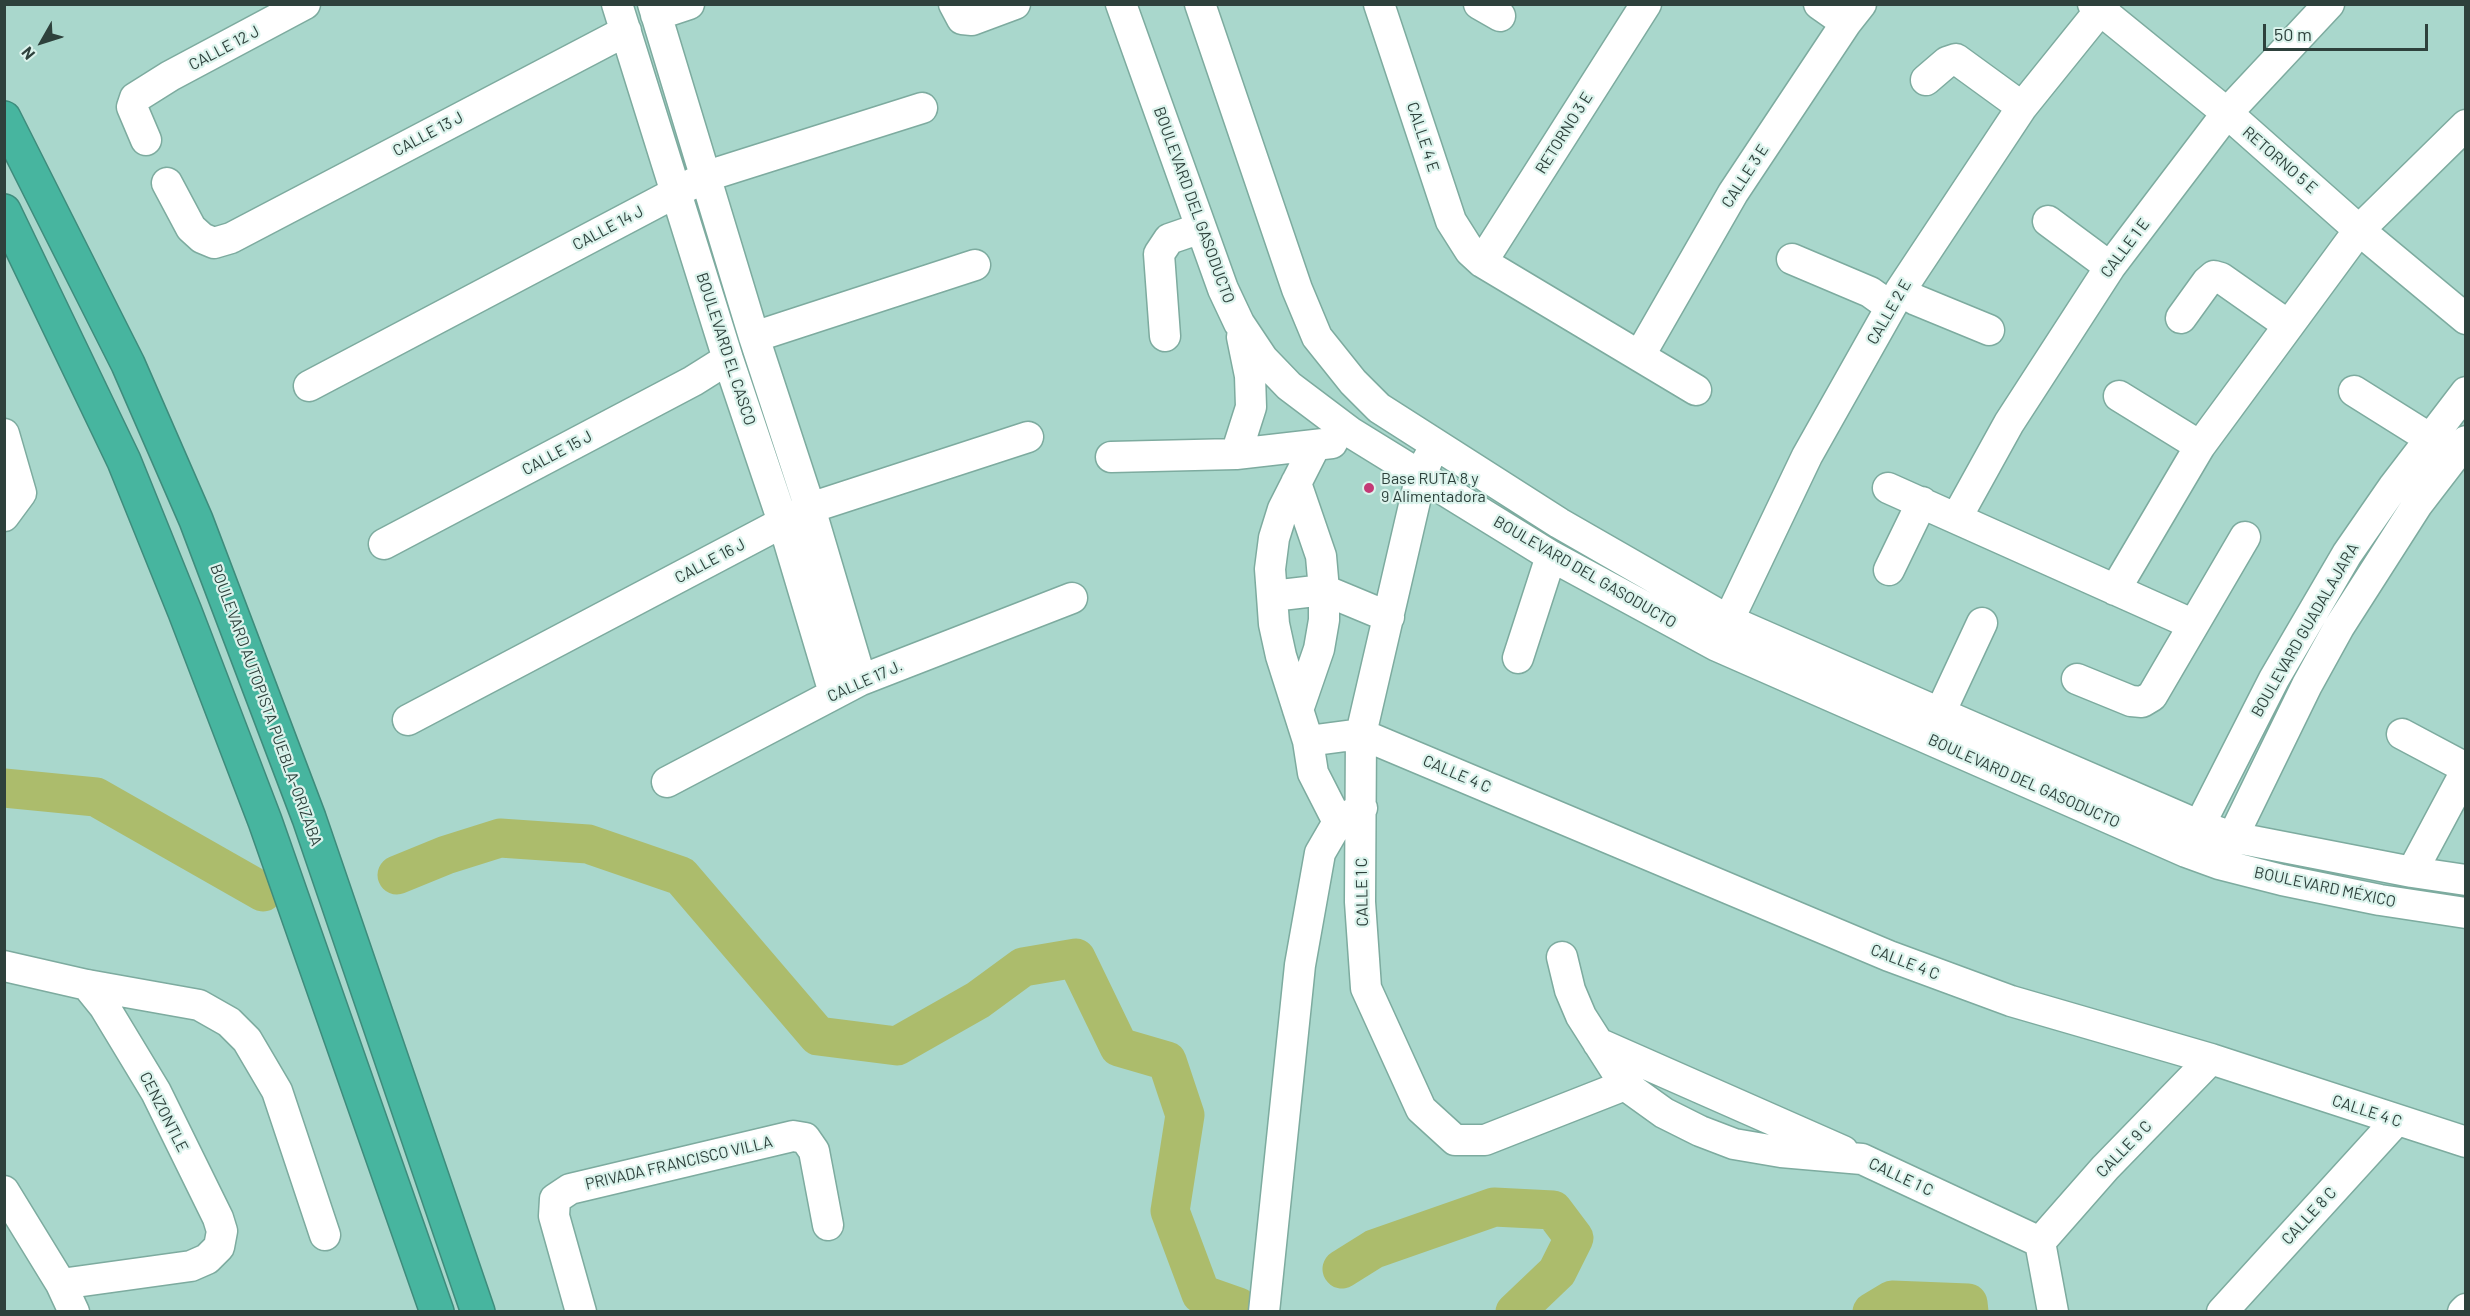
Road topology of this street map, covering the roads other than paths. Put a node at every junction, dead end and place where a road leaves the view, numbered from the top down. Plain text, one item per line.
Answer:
1 (305, 4) edge
2 (689, 4) edge
3 (954, 4) edge
4 (1015, 4) edge
5 (1120, 4) edge
6 (1200, 4) edge
7 (1379, 4) edge
8 (1646, 4) edge
9 (1819, 4) edge
10 (2329, 4) edge
11 (2099, 6) edge
12 (655, 10) edge
13 (1854, 14) edge
14 (622, 18) edge
15 (1926, 80) dead end
16 (2022, 106) junction
17 (922, 108) dead end
18 (2227, 113) junction
19 (4, 118) edge
20 (2466, 125) edge
21 (146, 140) dead end
22 (707, 176) junction
23 (167, 183) dead end
24 (677, 191) junction
25 (4, 211) edge
26 (2048, 222) dead end
27 (1201, 228) junction
28 (2360, 230) junction
29 (1792, 259) dead end
30 (1482, 262) junction
31 (975, 265) dead end
32 (2110, 267) junction
33 (1896, 299) junction
34 (2181, 318) dead end
35 (2466, 319) edge
36 (1239, 323) junction
37 (2288, 325) junction
38 (1989, 330) dead end
39 (1165, 336) dead end
40 (754, 337) junction
41 (1640, 355) junction
42 (728, 359) junction
43 (1353, 382) junction
44 (309, 386) dead end
45 (1696, 390) dead end
46 (2354, 391) dead end
47 (2466, 392) edge
48 (2119, 396) dead end
49 (1350, 432) junction
50 (4, 434) edge
51 (1028, 437) dead end
52 (2429, 438) junction
53 (2466, 441) edge
54 (1434, 444) junction
55 (1315, 446) junction
56 (2200, 446) junction
57 (1236, 454) junction
58 (1111, 457) dead end
59 (1421, 475) junction
60 (1296, 483) junction
61 (1888, 488) dead end
62 (1922, 502) junction
63 (810, 508) junction
64 (4, 516) edge
65 (1957, 517) junction
66 (783, 522) junction
67 (2245, 537) dead end
68 (384, 544) dead end
69 (1551, 556) junction
70 (1889, 570) dead end
71 (1324, 590) junction
72 (2115, 590) junction
73 (1272, 596) junction
74 (1072, 598) dead end
75 (1389, 617) junction
76 (1982, 623) dead end
77 (2192, 624) junction
78 (1722, 633) junction
79 (1518, 658) dead end
80 (2077, 679) dead end
81 (861, 680) junction
82 (834, 693) junction
83 (1298, 710) junction
84 (1940, 714) junction
85 (408, 720) dead end
86 (1361, 734) junction
87 (2402, 734) dead end
88 (1308, 741) junction
89 (2466, 770) edge
90 (667, 782) dead end
91 (1350, 815) junction
92 (2198, 825) junction
93 (2232, 837) junction
94 (2186, 852) junction
95 (2219, 864) junction
96 (2412, 872) junction
97 (2466, 880) edge
98 (2466, 913) edge
99 (1562, 957) dead end
100 (4, 966) edge
101 (87, 985) junction
102 (1598, 1043) junction
103 (2211, 1059) junction
104 (1625, 1085) junction
105 (2396, 1121) junction
106 (2466, 1142) edge
107 (1862, 1159) junction
108 (4, 1191) edge
109 (13, 1226) edge
110 (828, 1226) dead end
111 (325, 1235) dead end
112 (2040, 1242) junction
113 (61, 1284) junction
114 (74, 1311) edge
115 (437, 1311) edge
116 (478, 1311) edge
117 (581, 1311) edge
118 (1264, 1311) edge
119 (2053, 1311) edge
120 (2222, 1311) edge

1 - 21 street, CALLE 12 J
2 - 12 street
3 - 4 street
5 - 27 street, BOULEVARD DEL GASODUCTO
6 - 43 street, BOULEVARD DEL GASODUCTO
7 - 30 street, CALLE 4 E
8 - 30 street, RETORNO 3 E
9 - 13 street
10 - 18 street, CALLE 1 E
11 - 16 street, CALLE 2 E
11 - 18 street, RETORNO 5 E
12 - 22 street, BOULEVARD EL CASCO
13 - 41 street, CALLE 3 E
14 - 23 street, CALLE 13 J
14 - 24 street, BOULEVARD EL CASCO
15 - 16 street
16 - 33 street, CALLE 2 E
17 - 22 street, CALLE 14 J
18 - 28 street, RETORNO 5 E
18 - 32 street, CALLE 1 E
19 - 116 highway, BOULEVARD AUTOPISTA PUEBLA-ORIZABA
20 - 28 street
22 - 24 street, CALLE 14 J
22 - 40 street, BOULEVARD EL CASCO
24 - 42 street, BOULEVARD EL CASCO
24 - 44 street, CALLE 14 J
25 - 115 highway
26 - 32 street
27 - 36 street, BOULEVARD DEL GASODUCTO
27 - 39 street
28 - 35 street, RETORNO 5 E
28 - 37 street
29 - 33 street
30 - 41 street
31 - 40 street
32 - 65 street, CALLE 1 E
33 - 38 street
33 - 78 street, CALLE 2 E
34 - 37 street
36 - 49 street, BOULEVARD DEL GASODUCTO
36 - 57 street
37 - 56 street
40 - 63 street, BOULEVARD EL CASCO
41 - 45 street
42 - 66 street, BOULEVARD EL CASCO
42 - 68 street, CALLE 15 J
43 - 49 street
43 - 54 street, BOULEVARD DEL GASODUCTO
46 - 52 street
47 - 52 street, BOULEVARD GUADALAJARA
48 - 56 street
49 - 55 street
49 - 59 street, BOULEVARD DEL GASODUCTO
50 - 64 street
51 - 63 street, CALLE 16 J
52 - 92 street, BOULEVARD GUADALAJARA
53 - 93 street, BOULEVARD GUADALAJARA
54 - 59 street, CALLE 1 C
54 - 78 street, BOULEVARD DEL GASODUCTO
55 - 57 street
55 - 60 street
56 - 72 street
57 - 58 street
59 - 69 street, BOULEVARD DEL GASODUCTO
59 - 75 street, CALLE 1 C
60 - 71 street
60 - 73 street
61 - 62 street
62 - 65 street
62 - 70 street
63 - 66 street, CALLE 16 J
63 - 81 street, BOULEVARD EL CASCO
65 - 72 street
66 - 82 street, BOULEVARD EL CASCO
66 - 85 street, CALLE 16 J
67 - 77 street
69 - 78 street, BOULEVARD DEL GASODUCTO
69 - 79 street
71 - 73 street
71 - 75 street
71 - 83 street
72 - 77 street
73 - 83 street
74 - 81 street, CALLE 17 J.
75 - 86 street, CALLE 1 C
76 - 84 street
77 - 80 street
78 - 84 street, BOULEVARD DEL GASODUCTO
78 - 94 street, BOULEVARD DEL GASODUCTO
81 - 82 street, CALLE 17 J.
82 - 90 street, CALLE 17 J.
83 - 88 street
84 - 92 street, BOULEVARD DEL GASODUCTO
86 - 88 street
86 - 91 street, CALLE 1 C
86 - 103 street, CALLE 4 C
87 - 89 street
88 - 91 street
89 - 96 street
91 - 104 street, CALLE 1 C
91 - 118 street
92 - 93 street, BOULEVARD MÉXICO
92 - 94 street, BOULEVARD GUADALAJARA
93 - 95 street, BOULEVARD GUADALAJARA
93 - 96 street, BOULEVARD MÉXICO
94 - 95 street, BOULEVARD MÉXICO
95 - 98 street, BOULEVARD MÉXICO
96 - 97 street, BOULEVARD MÉXICO
99 - 102 street, CALLE 1 C
100 - 101 street
101 - 111 street
101 - 113 street, CENZONTLE
102 - 104 street, CALLE 1 C
102 - 107 street
103 - 105 street, CALLE 4 C
103 - 112 street, CALLE 9 C
104 - 107 street, CALLE 1 C
105 - 106 street, CALLE 4 C
105 - 120 street, CALLE 8 C
107 - 112 street, CALLE 1 C
108 - 109 street
109 - 113 street
110 - 117 street, PRIVADA FRANCISCO VILLA
112 - 119 street
113 - 114 street

